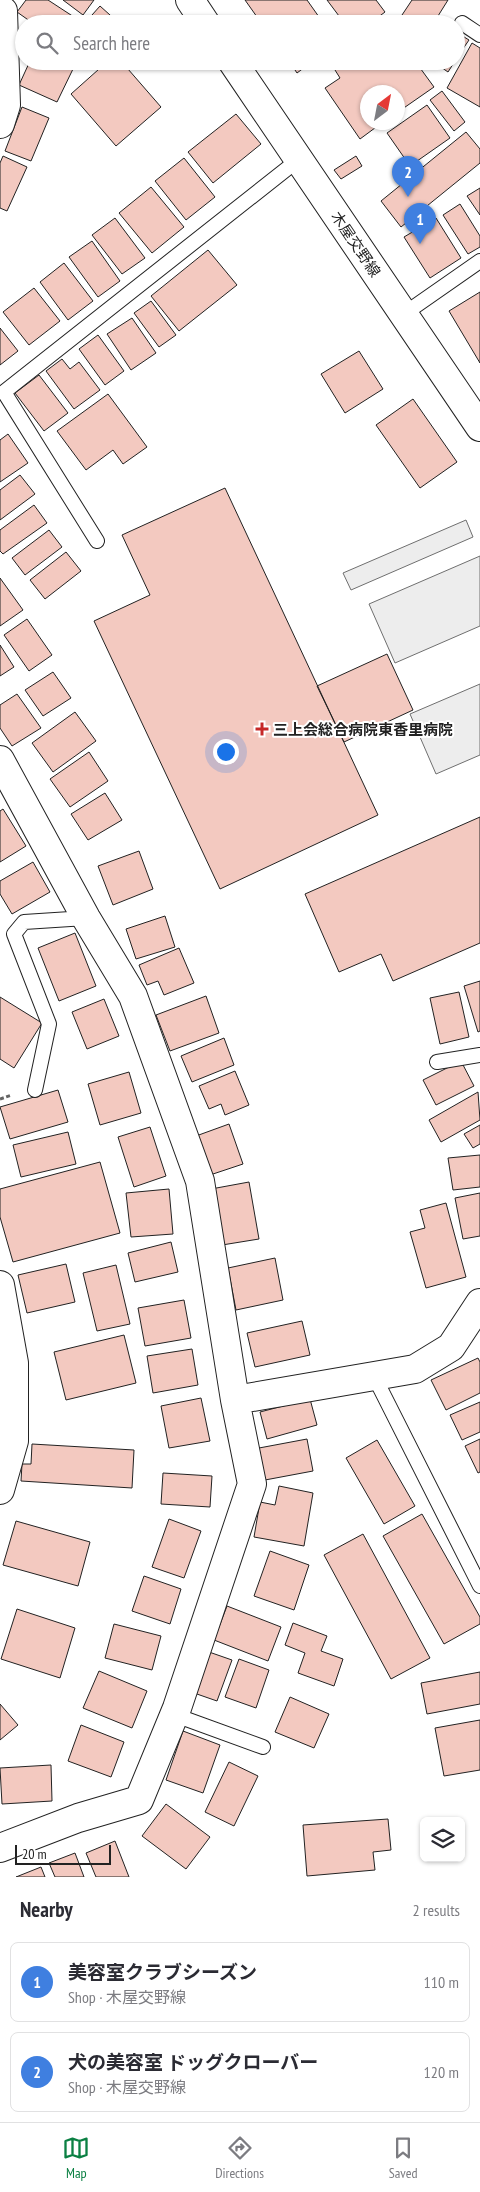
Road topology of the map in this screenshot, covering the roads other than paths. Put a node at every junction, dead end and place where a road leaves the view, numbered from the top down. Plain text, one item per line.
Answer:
1 (190, 0) edge
2 (4, 7) edge
3 (200, 15) edge
4 (465, 26) edge
5 (480, 35) edge
6 (238, 70) edge
7 (0, 124) edge
8 (298, 160) junction
9 (480, 261) edge
10 (404, 314) junction
11 (480, 427) edge
12 (97, 541) dead end
13 (0, 760) edge
14 (86, 918) junction
15 (479, 1057) edge
16 (437, 1062) dead end
17 (35, 1090) dead end
18 (0, 1285) edge
19 (480, 1303) edge
20 (374, 1376) junction
21 (236, 1400) junction
22 (7, 1437) edge
23 (0, 1490) edge
24 (480, 1586) edge
25 (174, 1715) junction
26 (263, 1747) dead end
27 (0, 1848) edge

1 - 3 street
2 - 7 street
4 - 5 lane
6 - 8 street, 木屋交野線
8 - 10 street, 木屋交野線
8 - 12 lane
9 - 10 lane
10 - 11 street, 木屋交野線
13 - 14 street
14 - 17 lane
14 - 21 street
15 - 16 lane
18 - 22 street
19 - 20 street
20 - 21 street
20 - 24 lane
21 - 25 street
22 - 23 street
25 - 26 lane
25 - 27 street

